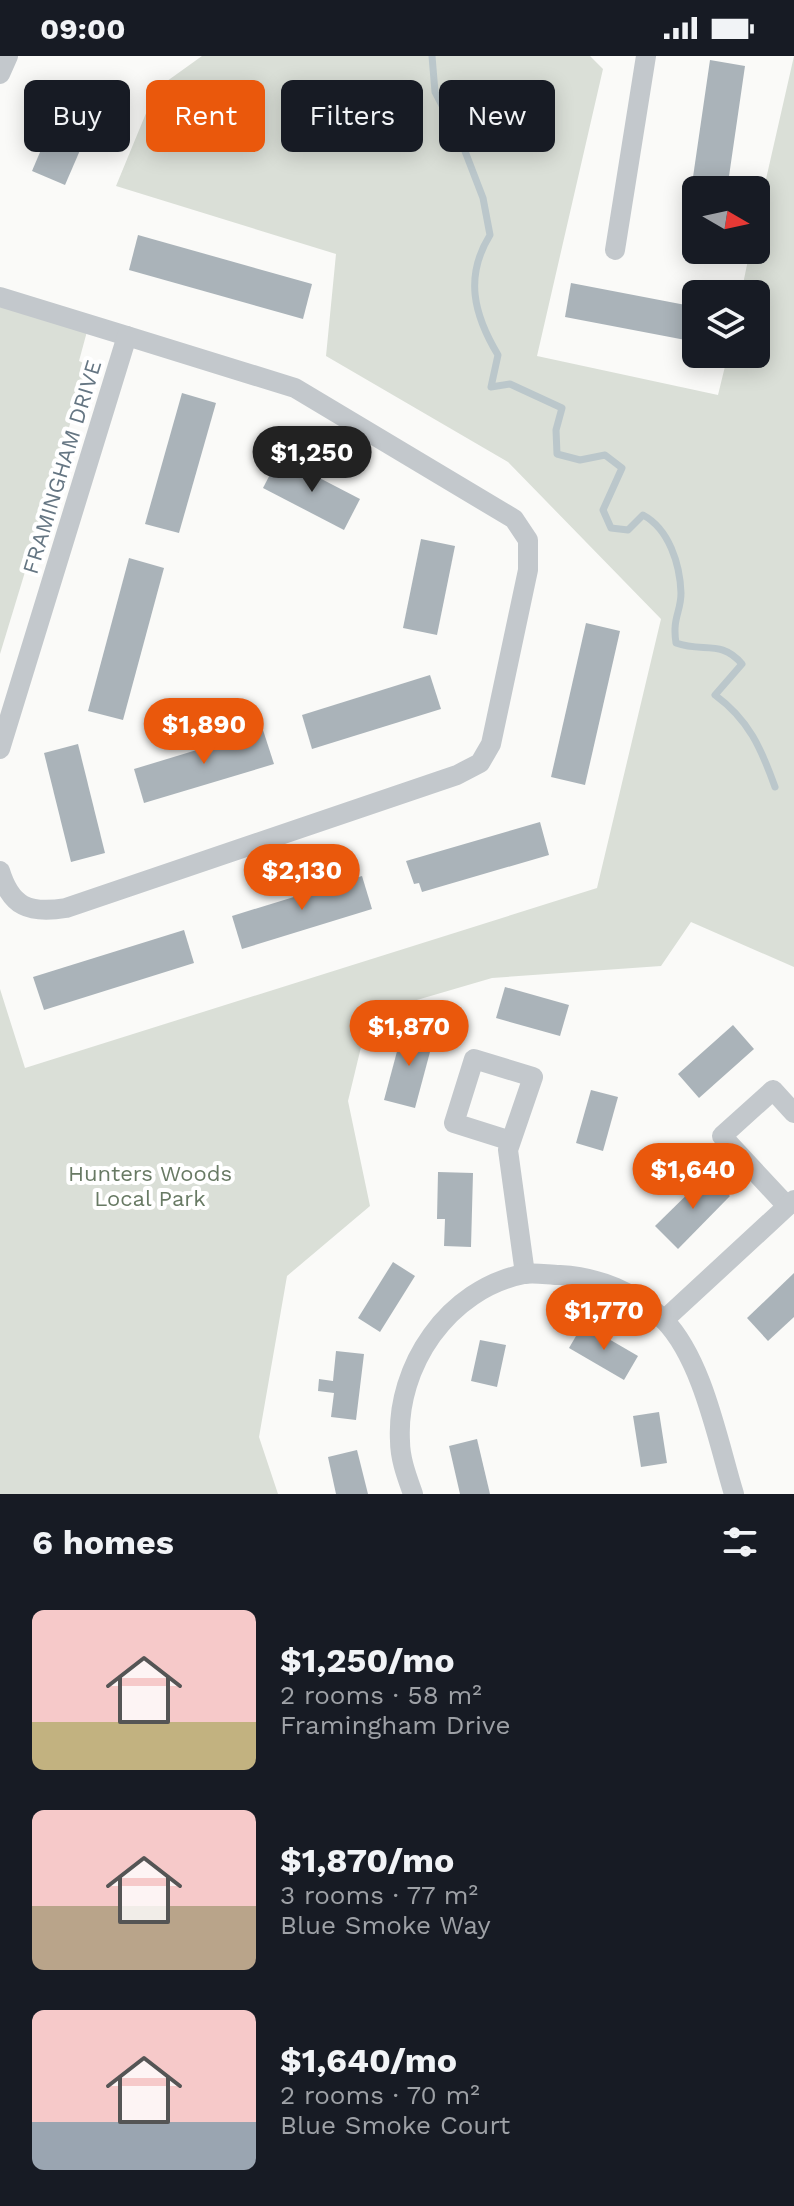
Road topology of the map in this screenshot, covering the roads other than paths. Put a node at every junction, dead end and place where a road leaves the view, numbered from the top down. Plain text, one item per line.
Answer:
1 (8, 56) edge
2 (646, 56) edge
3 (0, 74) edge
4 (615, 250) dead end
5 (0, 297) edge
6 (127, 336) junction
7 (0, 749) edge
8 (0, 871) edge
9 (794, 1113) edge
10 (511, 1141) junction
11 (790, 1203) edge
12 (525, 1274) junction
13 (664, 1320) junction
14 (413, 1494) edge
15 (734, 1494) edge

1 - 3 street
2 - 4 street
5 - 6 street
6 - 7 street, FRAMINGHAM DRIVE
6 - 8 street
9 - 11 street
10 - 10 street
10 - 12 street
11 - 13 street
12 - 13 street
12 - 14 street
13 - 15 street

